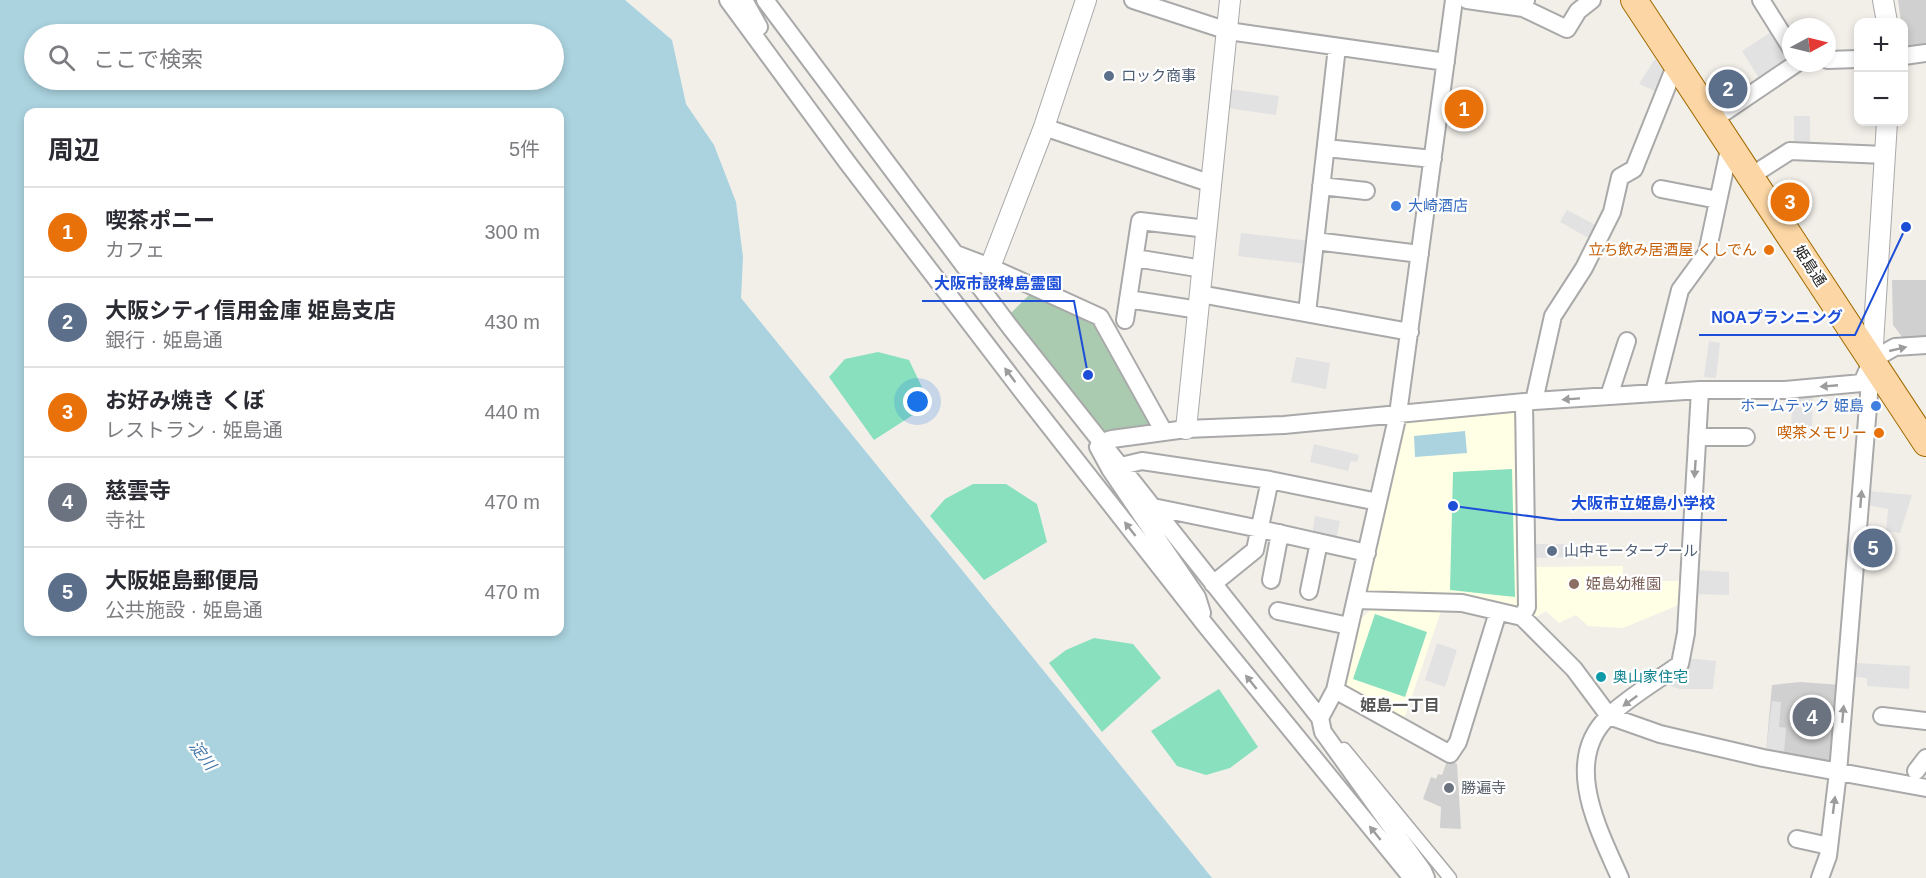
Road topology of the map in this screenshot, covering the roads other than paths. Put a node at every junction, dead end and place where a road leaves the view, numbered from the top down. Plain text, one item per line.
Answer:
1 (728, 0) edge
2 (744, 0) edge
3 (765, 0) edge
4 (1086, 0) edge
5 (1133, 0) edge
6 (1230, 0) edge
7 (1454, 0) edge
8 (1467, 0) edge
9 (1592, 0) edge
10 (1634, 0) edge
11 (1761, 0) edge
12 (1883, 0) edge
13 (1525, 4) edge
14 (1886, 18) edge
15 (1228, 31) junction
16 (1782, 34) edge
17 (1337, 47) junction
18 (1926, 53) edge
19 (1908, 55) edge
20 (772, 58) junction
21 (1854, 59) edge
22 (1836, 60) edge
23 (1446, 62) junction
24 (1676, 64) junction
25 (1784, 72) edge
26 (1713, 120) junction
27 (1887, 126) edge
28 (1044, 127) junction
29 (1730, 145) junction
30 (1326, 148) junction
31 (1884, 154) junction
32 (1433, 159) junction
33 (1751, 176) junction
34 (1212, 184) junction
35 (1321, 186) junction
36 (1661, 189) dead end
37 (1366, 191) dead end
38 (1718, 200) junction
39 (1207, 230) junction
40 (1315, 241) junction
41 (955, 254) junction
42 (1420, 254) junction
43 (1135, 258) junction
44 (990, 267) junction
45 (1203, 269) junction
46 (1128, 299) junction
47 (1199, 302) junction
48 (1307, 313) junction
49 (1125, 320) dead end
50 (1410, 332) junction
51 (1627, 341) dead end
52 (1926, 345) edge
53 (1872, 360) junction
54 (1700, 390) junction
55 (1654, 393) junction
56 (1609, 396) junction
57 (1529, 401) junction
58 (1398, 414) junction
59 (1186, 429) junction
60 (1164, 432) junction
61 (1697, 437) junction
62 (1746, 437) dead end
63 (1102, 442) junction
64 (1926, 442) edge
65 (1121, 466) junction
66 (1270, 480) junction
67 (1378, 502) junction
68 (1153, 507) junction
69 (1260, 529) junction
70 (1280, 533) junction
71 (1319, 542) junction
72 (1367, 554) junction
73 (1271, 580) dead end
74 (1213, 584) junction
75 (1309, 591) dead end
76 (1356, 600) junction
77 (1278, 611) dead end
78 (1498, 612) junction
79 (1522, 617) junction
80 (1349, 626) junction
81 (1207, 627) junction
82 (1335, 690) junction
83 (1609, 716) junction
84 (1882, 716) dead end
85 (1320, 718) junction
86 (1926, 721) edge
87 (1838, 772) junction
88 (1926, 788) edge
89 (1797, 839) dead end
90 (1829, 846) junction
91 (1412, 878) edge
92 (1426, 878) edge
93 (1450, 878) edge
94 (1620, 878) edge
95 (1820, 878) edge

1 - 20 street
2 - 20 street
3 - 41 street
4 - 28 street
5 - 15 street
6 - 15 street
7 - 23 street
8 - 13 street
9 - 13 street
10 - 24 main road, 姫島通
11 - 16 street
12 - 14 street
15 - 17 street
15 - 34 street
17 - 23 street
17 - 30 street
18 - 19 street
81 -> 20 street
21 - 22 street
23 - 32 street
24 - 26 main road, 姫島通
24 - 57 street
25 - 26 street
26 - 29 main road, 姫島通
27 - 31 street
28 - 34 street
28 - 44 street
29 - 33 main road, 姫島通
29 - 38 street
30 - 32 street
30 - 35 street
31 - 33 street
31 - 53 street
32 - 42 street
33 - 53 main road, 姫島通
34 - 39 street
35 - 37 street
35 - 40 street
36 - 38 street
38 - 55 street
39 - 43 street
39 - 45 street
40 - 42 street
40 - 48 street
41 - 44 street
41 - 63 street
42 - 50 street
43 - 45 street
43 - 46 street
44 - 60 street
45 - 47 street
46 - 47 street
46 - 49 street
47 - 48 street
47 - 59 street
48 - 50 street
50 - 58 street
51 - 56 street
53 -> 52 street
53 -> 54 street
53 - 64 main road, 姫島通
87 -> 53 street
54 - 55 street
54 - 61 street
55 - 56 street
56 -> 57 street
57 - 58 street
57 - 79 street
58 - 59 street
58 - 67 street
59 - 60 street
60 - 63 street
61 - 62 street
61 -> 83 street
63 - 65 street
63 - 81 street
65 - 66 street
65 - 68 street
66 - 67 street
66 - 69 street
67 - 72 street
68 - 69 street
68 - 74 street
69 - 70 street
69 - 74 street
70 - 71 street
70 - 73 street
71 - 72 street
71 - 75 street
72 - 76 street
74 - 85 street
76 - 78 street
76 - 80 street
77 - 80 street
78 - 79 street
78 - 82 street
79 - 83 street
80 - 82 street
91 -> 81 street
82 - 85 street
83 - 87 street
83 - 94 street
84 - 86 street
85 - 92 street
85 - 93 street
87 - 88 street
90 -> 87 street
89 - 90 street
90 - 95 street

